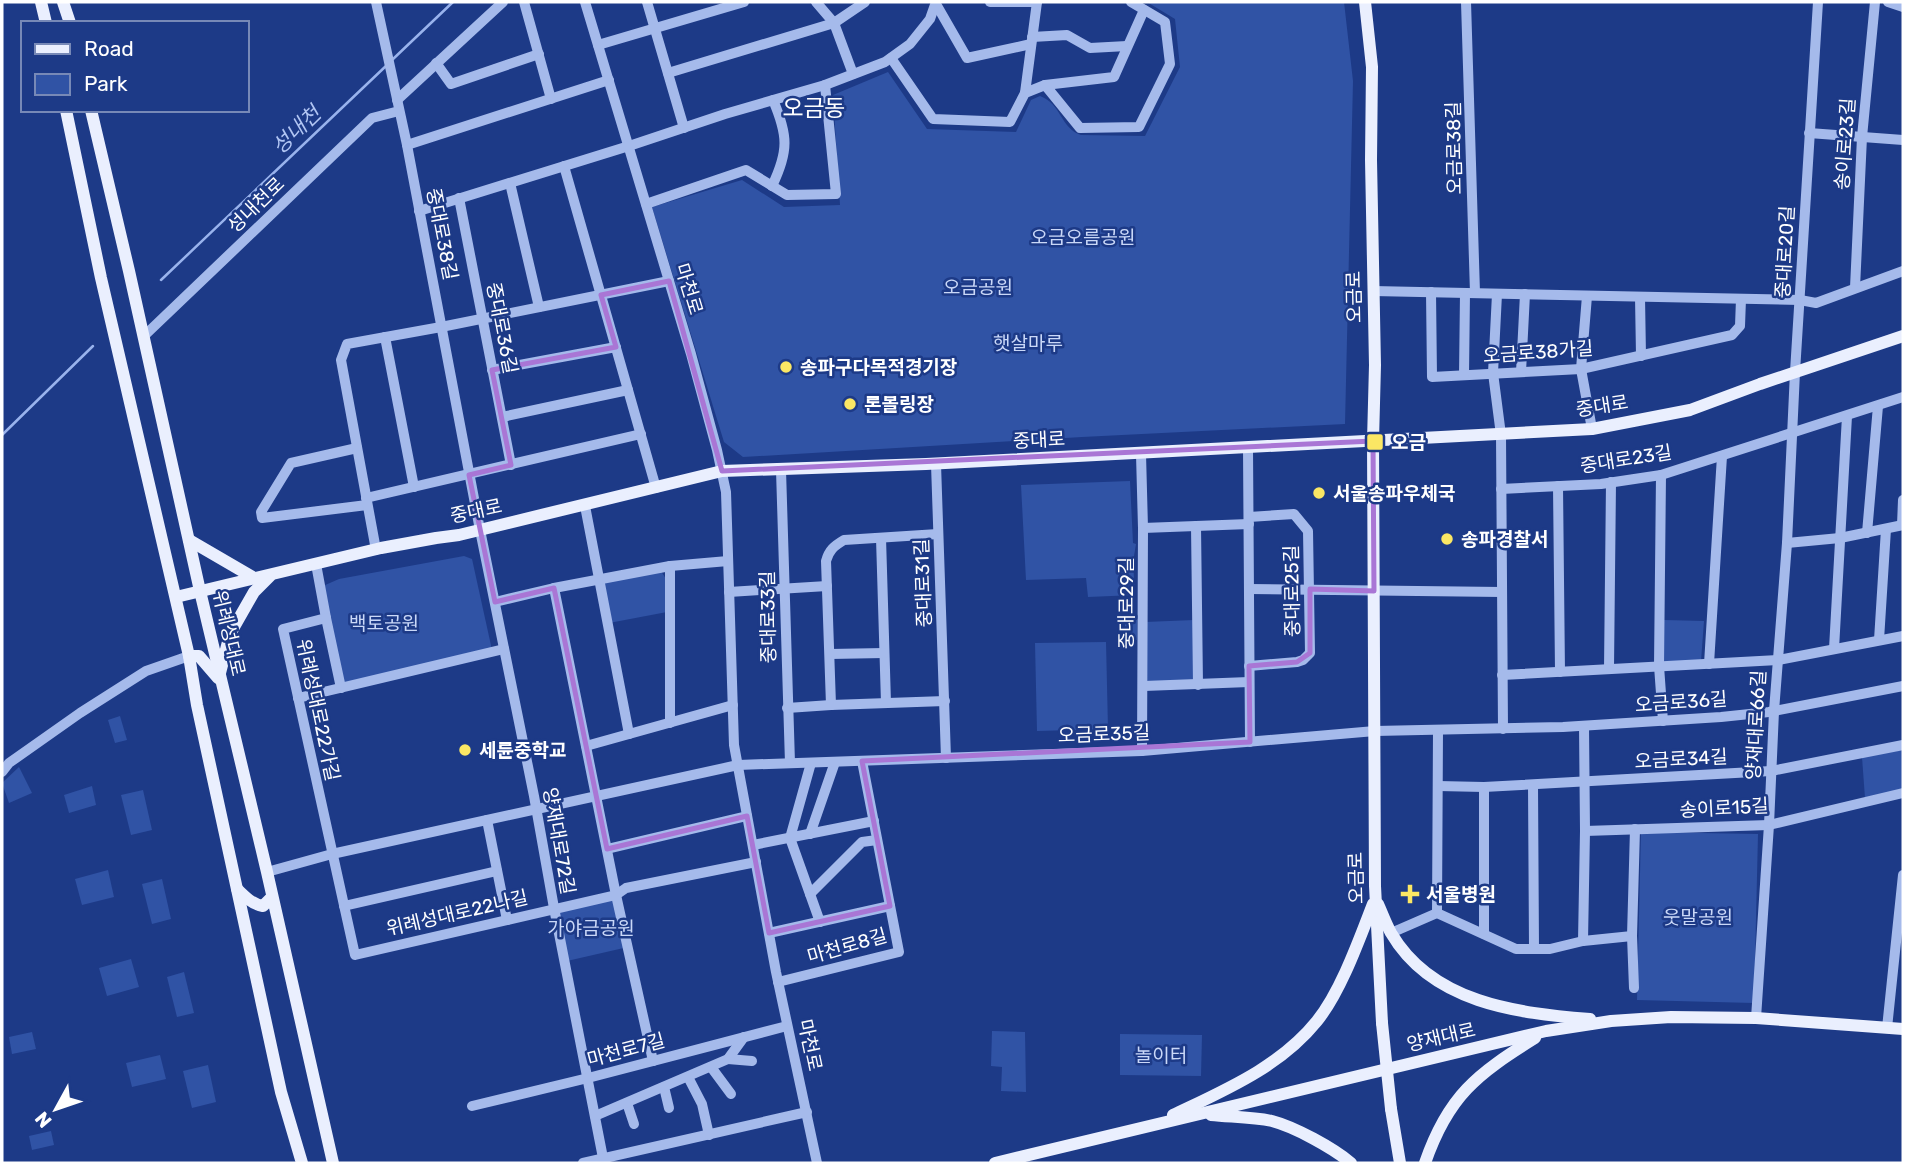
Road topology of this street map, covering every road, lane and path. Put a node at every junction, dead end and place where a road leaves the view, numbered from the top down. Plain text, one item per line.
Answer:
1 (41, 2) edge
2 (63, 2) edge
3 (503, 2) edge
4 (524, 2) edge
5 (584, 2) edge
6 (647, 2) edge
7 (744, 2) edge
8 (816, 2) edge
9 (865, 2) edge
10 (991, 2) edge
11 (1037, 2) edge
12 (1131, 2) edge
13 (1365, 2) edge
14 (1466, 2) edge
15 (1818, 2) edge
16 (1875, 2) edge
17 (1888, 2) edge
18 (936, 3) edge
19 (377, 7) edge
20 (1903, 7) edge
21 (1144, 10) junction
22 (46, 21) edge
23 (68, 21) edge
24 (834, 23) junction
25 (655, 29) junction
26 (1031, 40) junction
27 (598, 45) junction
28 (1127, 46) junction
29 (539, 54) junction
30 (891, 58) junction
31 (436, 63) junction
32 (668, 72) junction
33 (853, 74) junction
34 (609, 80) junction
35 (825, 85) junction
36 (1045, 85) junction
37 (1025, 93) junction
38 (551, 99) junction
39 (773, 100) junction
40 (397, 102) junction
41 (66, 112) edge
42 (91, 112) edge
43 (684, 128) junction
44 (1809, 133) junction
45 (1862, 137) junction
46 (1903, 140) edge
47 (407, 145) junction
48 (629, 146) junction
49 (564, 166) junction
50 (510, 183) junction
51 (772, 186) junction
52 (459, 198) junction
53 (646, 204) junction
54 (419, 211) junction
55 (1903, 257) edge
56 (1903, 271) edge
57 (669, 281) junction
58 (1855, 288) junction
59 (1373, 291) junction
60 (1431, 292) junction
61 (1470, 293) junction
62 (1497, 294) junction
63 (1525, 294) junction
64 (601, 295) junction
65 (1587, 296) junction
66 (1640, 297) junction
67 (1741, 299) junction
68 (1800, 300) junction
69 (540, 307) junction
70 (482, 318) junction
71 (441, 327) junction
72 (144, 336) junction
73 (1903, 336) edge
74 (386, 337) junction
75 (616, 347) junction
76 (1641, 356) junction
77 (1581, 369) junction
78 (492, 370) junction
79 (1521, 372) junction
80 (1795, 372) junction
81 (1493, 373) junction
82 (1464, 375) junction
83 (628, 390) junction
84 (1903, 397) edge
85 (1878, 406) junction
86 (1847, 416) junction
87 (502, 417) junction
88 (1592, 429) junction
89 (1792, 433) junction
90 (641, 434) junction
91 (1501, 435) junction
92 (1373, 441) junction
93 (357, 448) junction
94 (1248, 448) junction
95 (1141, 454) junction
96 (1722, 456) junction
97 (936, 464) junction
98 (511, 465) junction
99 (781, 470) junction
100 (722, 471) junction
101 (470, 475) junction
102 (1661, 475) junction
103 (1611, 482) junction
104 (1558, 486) junction
105 (414, 487) junction
106 (656, 488) junction
107 (1502, 489) junction
108 (1903, 500) edge
109 (367, 502) junction
110 (585, 506) junction
111 (1249, 520) junction
112 (1903, 525) edge
113 (1196, 526) junction
114 (1143, 528) junction
115 (1886, 529) junction
116 (480, 530) junction
117 (1867, 533) junction
118 (938, 534) junction
119 (881, 538) junction
120 (1840, 538) junction
121 (189, 540) junction
122 (1787, 543) junction
123 (376, 550) junction
124 (728, 561) junction
125 (316, 564) junction
126 (670, 566) junction
127 (270, 575) junction
128 (256, 579) junction
129 (599, 580) junction
130 (827, 586) junction
131 (554, 588) junction
132 (785, 588) junction
133 (1249, 589) junction
134 (1310, 589) junction
135 (200, 591) junction
136 (1374, 591) junction
137 (729, 592) junction
138 (1502, 592) junction
139 (176, 597) junction
140 (495, 602) junction
141 (326, 618) junction
142 (1903, 636) edge
143 (1879, 640) junction
144 (504, 649) junction
145 (1834, 649) junction
146 (884, 653) junction
147 (830, 654) junction
148 (189, 656) junction
149 (1778, 660) junction
150 (1709, 664) junction
151 (1249, 666) junction
152 (1659, 666) junction
153 (1609, 669) junction
154 (1560, 672) junction
155 (1502, 675) junction
156 (1249, 682) junction
157 (221, 683) junction
158 (1198, 685) junction
159 (1144, 686) junction
160 (1903, 686) edge
161 (341, 688) junction
162 (194, 690) junction
163 (298, 698) junction
164 (945, 701) junction
165 (886, 703) junction
166 (733, 705) junction
167 (831, 705) junction
168 (787, 708) junction
169 (1774, 711) junction
170 (1662, 721) junction
171 (670, 723) junction
172 (1584, 726) junction
173 (1503, 729) junction
174 (1438, 731) junction
175 (1375, 732) junction
176 (629, 734) junction
177 (1250, 742) junction
178 (1903, 745) edge
179 (586, 746) junction
180 (1142, 751) junction
181 (946, 758) junction
182 (862, 761) junction
183 (835, 762) junction
184 (790, 763) junction
185 (811, 763) junction
186 (738, 765) junction
187 (1771, 771) junction
188 (2, 772) edge
189 (1584, 782) junction
190 (1533, 785) junction
191 (1438, 786) junction
192 (1484, 787) junction
193 (1903, 793) edge
194 (596, 796) junction
195 (536, 809) junction
196 (747, 816) junction
197 (487, 820) junction
198 (874, 821) junction
199 (1769, 825) junction
200 (1635, 829) junction
201 (1585, 831) junction
202 (810, 834) junction
203 (790, 838) junction
204 (877, 840) junction
205 (752, 845) junction
206 (607, 849) junction
207 (332, 854) junction
208 (756, 862) junction
209 (497, 871) junction
210 (267, 872) junction
211 (1903, 876) edge
212 (236, 888) junction
213 (810, 894) junction
214 (616, 895) junction
215 (272, 897) junction
216 (1375, 897) junction
217 (344, 906) junction
218 (890, 906) junction
219 (554, 908) junction
220 (1437, 913) junction
221 (507, 920) junction
222 (820, 922) junction
223 (769, 933) junction
224 (1391, 933) junction
225 (1484, 934) junction
226 (1632, 936) junction
227 (1583, 941) junction
228 (1534, 949) junction
229 (778, 982) junction
230 (1634, 988) dead end
231 (1756, 1018) junction
232 (1611, 1021) junction
233 (788, 1026) junction
234 (1887, 1028) junction
235 (1903, 1030) edge
236 (1546, 1031) junction
237 (744, 1037) junction
238 (729, 1059) junction
239 (653, 1061) junction
240 (752, 1061) dead end
241 (711, 1067) junction
242 (688, 1077) junction
243 (588, 1078) junction
244 (664, 1087) junction
245 (731, 1094) dead end
246 (627, 1102) junction
247 (472, 1106) dead end
248 (669, 1108) dead end
249 (807, 1112) junction
250 (1200, 1114) junction
251 (595, 1116) junction
252 (634, 1124) dead end
253 (1149, 1127) junction
254 (709, 1135) junction
255 (621, 1159) edge
256 (604, 1161) edge
257 (302, 1163) edge
258 (333, 1163) edge
259 (583, 1163) edge
260 (817, 1163) edge
261 (995, 1163) edge
262 (1351, 1163) edge
263 (1400, 1163) edge
264 (1426, 1163) edge

1 - 22 main road
2 - 23 main road
3 - 31 street, 성내천로
4 - 29 street
5 - 27 street, 마천로
6 - 25 street
7 - 25 street
8 - 24 street
9 - 24 street
10 - 11 street
11 - 26 street
12 - 21 street
13 - 59 main road, 오금로
14 - 61 street, 오금로38길
15 - 44 street, 중대로20길
16 - 45 street, 송이로23길
17 - 20 street
18 - 26 street
18 - 30 street
19 - 40 street, 중대로38길
21 - 28 street
21 - 36 street
24 - 32 street
24 - 33 street
25 - 27 street
25 - 32 street
26 - 28 street
26 - 37 street
27 - 34 street, 마천로
28 - 36 street
29 - 31 street
29 - 38 street
30 - 33 street
30 - 37 street
31 - 40 street, 성내천로
32 - 43 street
33 - 35 street
34 - 38 street
34 - 48 street, 마천로
35 - 39 street
35 - 51 street
36 - 37 street
38 - 47 street
39 - 43 street
39 - 51 street
40 - 47 street, 중대로38길
40 - 72 street, 성내천로
41 - 139 main road
42 - 72 main road, 위례성대로
43 - 48 street
44 - 45 street
44 - 68 street, 중대로20길
45 - 46 street
45 - 58 street, 송이로23길
47 - 54 street, 중대로38길
48 - 49 street
48 - 53 street, 마천로
49 - 50 street
49 - 64 street
50 - 52 street
50 - 69 street
51 - 53 street
52 - 54 street
52 - 70 street, 중대로36길
53 - 57 street, 마천로
54 - 71 street, 중대로38길
55 - 56 street
56 - 58 street
57 - 64 street
57 - 100 street, 마천로
58 - 68 street
59 - 60 street
59 - 92 main road, 오금로
60 - 61 street
60 - 82 street, 오금로38가길
61 - 62 street
61 - 82 street, 오금로38길
62 - 63 street
62 - 81 street
63 - 65 street
63 - 79 street
64 - 69 street
64 - 75 street
65 - 66 street
65 - 77 street
66 - 67 street
66 - 76 street
67 - 68 street
67 - 76 street, 오금로38가길
68 - 80 street, 중대로20길
69 - 70 street
70 - 71 street
70 - 78 street, 중대로36길
71 - 74 street
71 - 101 street, 중대로38길
72 - 121 main road, 위례성대로
73 - 80 main road, 중대로
74 - 93 street
74 - 105 street
75 - 78 street
75 - 83 street
76 - 77 street, 오금로38가길
77 - 79 street, 오금로38가길
77 - 88 street
78 - 87 street, 중대로36길
79 - 81 street, 오금로38가길
80 - 88 main road, 중대로
80 - 89 street, 양재대로66길
81 - 82 street, 오금로38가길
81 - 91 street
83 - 87 street
83 - 90 street
84 - 85 street
85 - 86 street
85 - 117 street
86 - 89 street
86 - 120 street
87 - 98 street, 중대로36길
88 - 91 main road, 중대로
89 - 96 street, 중대로23길
89 - 122 street, 양재대로66길
90 - 98 street
90 - 106 street
91 - 92 main road, 중대로
91 - 107 street
92 - 94 main road, 중대로
92 - 136 main road, 오금로
93 - 109 street
93 - 109 street
94 - 95 main road, 중대로
94 - 111 street
95 - 97 main road, 중대로
95 - 114 street, 중대로29길
96 - 102 street, 중대로23길
96 - 150 street
97 - 99 main road, 중대로
97 - 118 street, 중대로31길
98 - 101 street
99 - 100 main road, 중대로
99 - 132 street, 중대로33길
100 - 106 main road, 중대로
100 - 124 street, 마천로
101 - 105 street
101 - 116 street, 중대로38길
102 - 103 street, 중대로23길
102 - 152 street
103 - 104 street, 중대로23길
103 - 153 street
104 - 107 street, 중대로23길
104 - 154 street
105 - 109 street
106 - 110 main road, 중대로
107 - 138 street
108 - 112 street
109 - 123 street
110 - 116 main road, 중대로
110 - 129 street
111 - 113 street, 중대로25길
111 - 133 street
111 - 134 street, 중대로25길
112 - 115 street
113 - 114 street, 중대로25길
113 - 158 street
114 - 159 street, 중대로29길
115 - 117 street
115 - 143 street
116 - 123 main road, 중대로
116 - 140 street, 양재대로72길
117 - 120 street
118 - 119 street
118 - 164 street, 중대로31길
119 - 130 street
119 - 146 street
120 - 122 street
120 - 145 street
121 - 128 main road
121 - 135 main road, 위례성대로
122 - 149 street, 양재대로66길
123 - 125 main road, 중대로
124 - 126 street
124 - 137 street, 마천로
125 - 127 main road, 중대로
125 - 141 street, 위례성대로22가길
126 - 129 street
126 - 171 street
127 - 128 main road, 중대로
127 - 157 main road
128 - 135 main road, 중대로
129 - 131 street
129 - 176 street
130 - 132 street
130 - 147 street
131 - 140 street
131 - 179 street
132 - 137 street
132 - 168 street, 중대로33길
133 - 134 street
133 - 151 street
134 - 136 street
134 - 151 street, 중대로25길
135 - 139 main road, 중대로
135 - 157 main road, 위례성대로
136 - 138 street
136 - 175 main road, 오금로
137 - 166 street, 마천로
138 - 155 street
139 - 148 main road
140 - 144 street, 양재대로72길
141 - 161 street
141 - 163 street, 위례성대로22가길
142 - 143 street
143 - 145 street
144 - 161 street
144 - 195 street, 양재대로72길
145 - 149 street
146 - 147 street
146 - 165 street
147 - 167 street
148 - 157 main road
148 - 162 main road
148 - 188 street
149 - 150 street
149 - 169 street, 양재대로66길
150 - 152 street
151 - 156 street
152 - 153 street
152 - 170 street
153 - 154 street
154 - 155 street
155 - 173 street
156 - 158 street
156 - 177 street
157 - 162 main road
157 - 210 main road, 위례성대로
158 - 159 street
159 - 180 street, 중대로29길
160 - 169 street, 오금로36길
161 - 163 street
162 - 212 main road
163 - 207 street, 위례성대로22가길
164 - 165 street
164 - 181 street, 중대로31길
165 - 167 street
166 - 171 street
166 - 186 street, 마천로
167 - 168 street
168 - 184 street, 중대로33길
169 - 170 street, 오금로36길
169 - 187 street, 양재대로66길
170 - 172 street, 오금로36길
171 - 176 street
172 - 173 street, 오금로36길
172 - 189 street
173 - 174 street, 오금로36길
174 - 175 street, 오금로36길
174 - 191 street
175 - 177 street, 오금로35길
175 - 216 main road, 오금로
176 - 179 street
177 - 180 street, 오금로35길
178 - 187 street, 오금로34길
179 - 194 street
180 - 181 street, 오금로35길
181 - 182 street, 오금로35길
182 - 183 street, 오금로35길
182 - 198 street, 마천로8길
183 - 185 street, 오금로35길
183 - 202 street
184 - 185 street, 오금로35길
184 - 186 street, 오금로35길
185 - 203 street
186 - 194 street, 오금로35길
186 - 196 street, 마천로
187 - 189 street, 오금로34길
187 - 199 street, 양재대로66길
189 - 190 street, 오금로34길
189 - 201 street
190 - 192 street, 오금로34길
190 - 228 street
191 - 192 street, 오금로34길
191 - 220 street
192 - 225 street
193 - 199 street, 송이로15길
194 - 195 street, 오금로35길
194 - 206 street
195 - 197 street, 오금로35길
195 - 219 street, 양재대로72길
196 - 205 street, 마천로
196 - 206 street
197 - 207 street, 오금로35길
197 - 209 street
198 - 202 street
198 - 204 street, 마천로8길
199 - 200 street, 송이로15길
199 - 231 street, 양재대로66길
200 - 201 street, 송이로15길
200 - 226 street
201 - 227 street
202 - 203 street
203 - 205 street
203 - 213 street
204 - 213 street
204 - 218 street, 마천로8길
205 - 208 street, 마천로
206 - 214 street
207 - 210 street, 오금로35길
207 - 217 street, 위례성대로22나길
208 - 214 street
208 - 223 street, 마천로
209 - 217 street, 위례성대로22나길
209 - 221 street
210 - 215 main road, 위례성대로
211 - 234 street
212 - 215 main road
212 - 257 main road
213 - 222 street
214 - 219 street, 위례성대로22나길
214 - 239 street
215 - 258 main road, 위례성대로
216 - 224 main road
216 - 253 main road
216 - 263 main road, 오금로, bridge
217 - 221 street, 위례성대로22나길
218 - 222 street
218 - 229 street, 마천로8길
219 - 221 street, 위례성대로22나길
219 - 243 street, 양재대로72길
220 - 224 street
220 - 225 street
222 - 223 street
223 - 229 street, 마천로
224 - 232 main road
225 - 228 street
226 - 227 street
226 - 230 street
227 - 228 street
229 - 233 street, 마천로
231 - 232 main road, 양재대로
231 - 234 main road, 양재대로
232 - 236 main road, 양재대로
233 - 237 street, 마천로7길
233 - 249 street, 마천로
234 - 235 main road, 양재대로
236 - 250 main road, 양재대로
236 - 264 main road
237 - 238 street
237 - 239 street, 마천로7길
238 - 240 street
238 - 241 street
239 - 243 street, 마천로7길
241 - 242 street
241 - 245 street
242 - 244 street
242 - 254 street
243 - 247 street, 마천로7길
243 - 251 street, 양재대로72길
244 - 246 street
244 - 248 street
246 - 251 street
246 - 252 street
249 - 254 street
249 - 260 street, 마천로
250 - 253 main road, 양재대로
250 - 262 main road
251 - 256 street, 양재대로72길
253 - 261 main road, 양재대로
254 - 255 street
255 - 256 street
256 - 259 street

